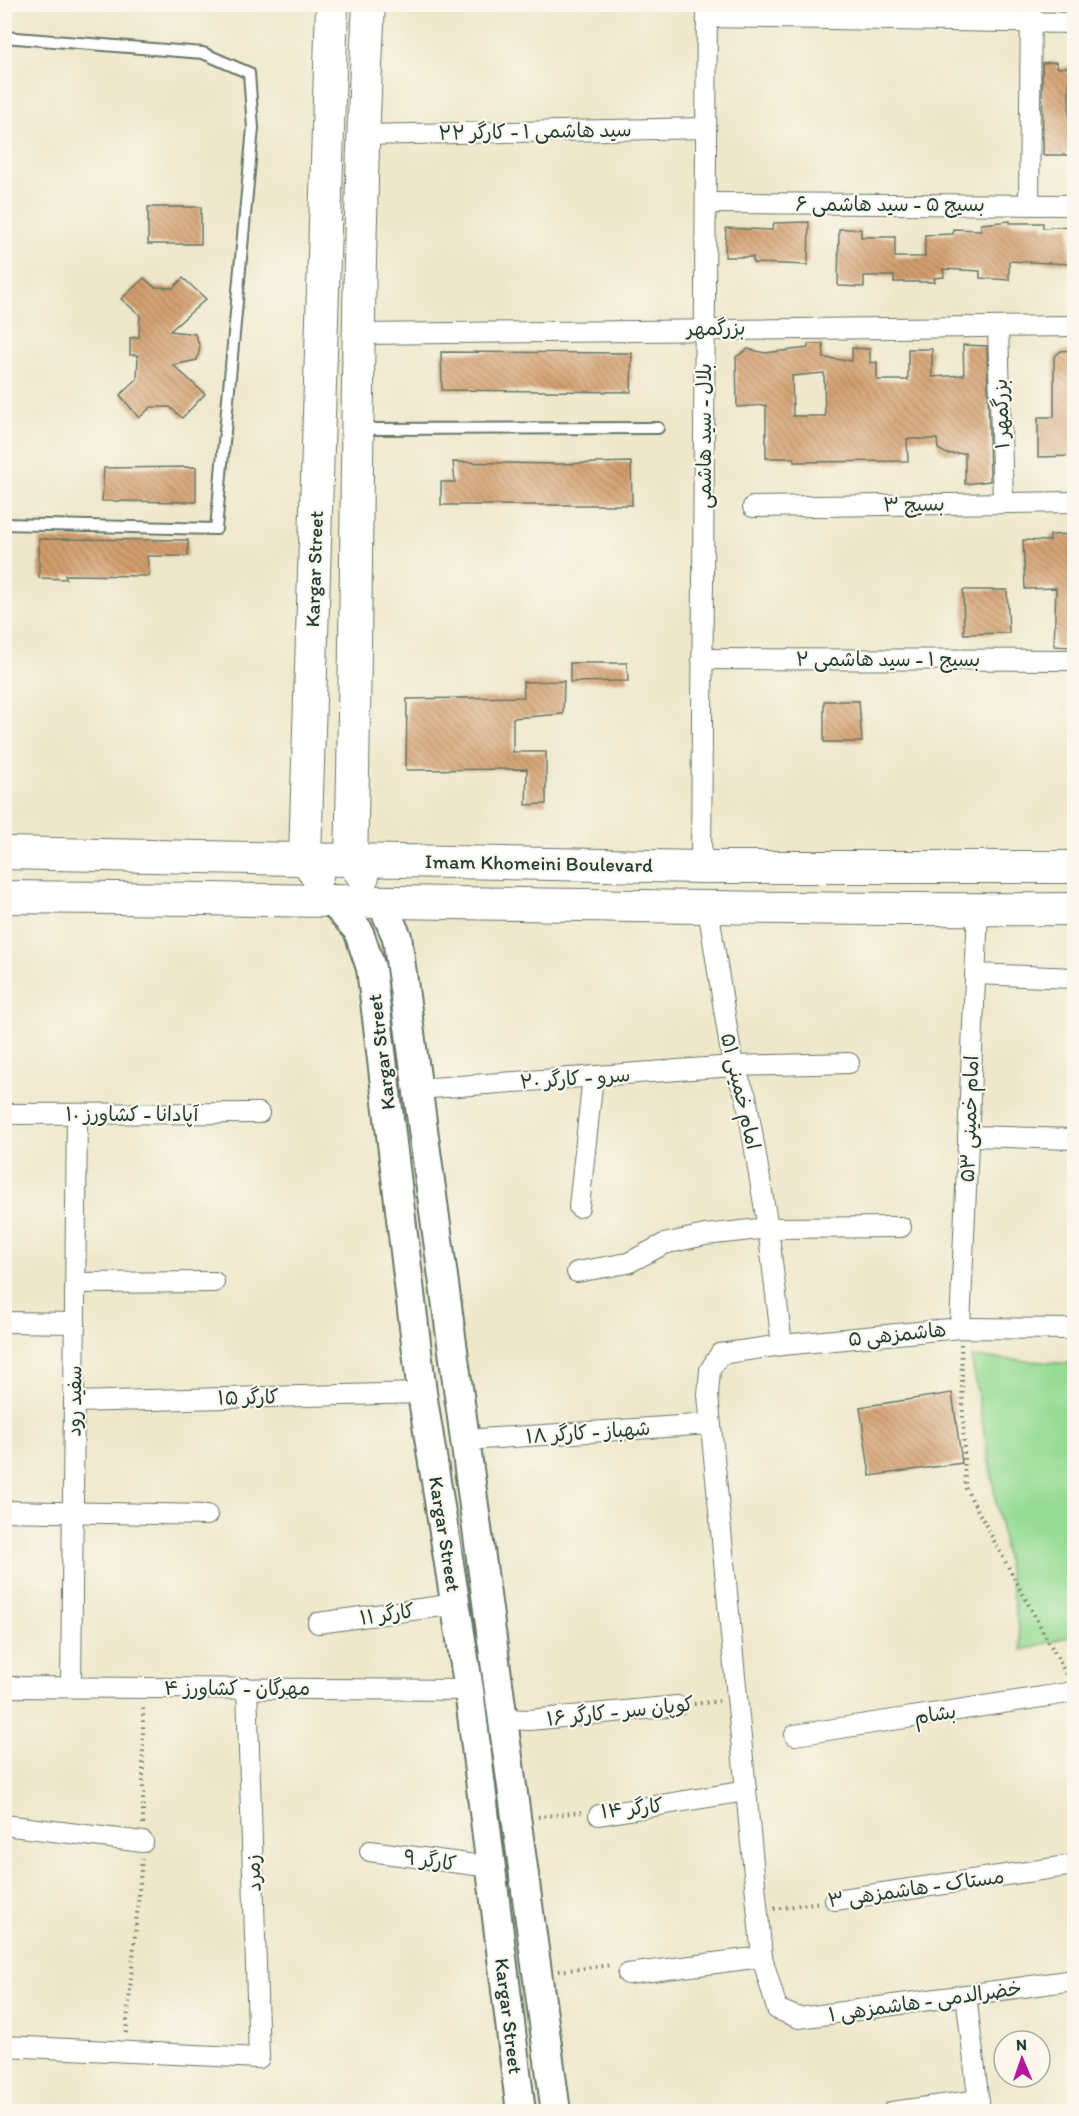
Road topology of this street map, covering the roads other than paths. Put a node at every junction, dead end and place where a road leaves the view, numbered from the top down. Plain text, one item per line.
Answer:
1 (332, 4) edge
2 (369, 4) edge
3 (707, 11) edge
4 (1031, 14) edge
5 (1074, 23) edge
6 (4, 37) edge
7 (706, 128) junction
8 (364, 135) junction
9 (705, 203) junction
10 (1029, 205) junction
11 (1074, 205) edge
12 (1074, 326) edge
13 (998, 327) junction
14 (705, 328) junction
15 (358, 334) junction
16 (658, 428) dead end
17 (358, 429) junction
18 (1004, 502) junction
19 (1074, 502) edge
20 (753, 507) dead end
21 (4, 524) edge
22 (702, 658) junction
23 (1074, 660) edge
24 (311, 680) junction
25 (356, 684) junction
26 (4, 853) edge
27 (305, 857) junction
28 (351, 858) junction
29 (700, 867) junction
30 (1074, 867) edge
31 (4, 897) edge
32 (330, 899) junction
33 (381, 901) junction
34 (708, 908) junction
35 (1074, 909) edge
36 (978, 910) junction
37 (975, 974) junction
38 (1074, 978) edge
39 (849, 1063) dead end
40 (733, 1066) junction
41 (593, 1076) junction
42 (418, 1089) junction
43 (259, 1113) dead end
44 (4, 1114) edge
45 (77, 1115) junction
46 (968, 1136) junction
47 (1074, 1139) edge
48 (579, 1207) dead end
49 (902, 1227) dead end
50 (768, 1228) junction
51 (577, 1272) dead end
52 (214, 1282) dead end
53 (76, 1283) junction
54 (4, 1322) edge
55 (75, 1323) junction
56 (960, 1328) junction
57 (1074, 1329) edge
58 (782, 1345) junction
59 (459, 1389) junction
60 (422, 1393) junction
61 (74, 1402) junction
62 (711, 1424) junction
63 (465, 1440) junction
64 (4, 1511) edge
65 (73, 1513) junction
66 (207, 1515) dead end
67 (456, 1604) junction
68 (318, 1623) dead end
69 (1072, 1686) edge
70 (4, 1687) edge
71 (71, 1687) junction
72 (247, 1688) junction
73 (469, 1690) junction
74 (677, 1706) road end
75 (503, 1719) junction
76 (795, 1735) dead end
77 (746, 1791) junction
78 (599, 1815) road end
79 (4, 1825) edge
80 (143, 1842) road end
81 (370, 1851) dead end
82 (1074, 1865) edge
83 (490, 1867) junction
84 (835, 1900) road end
85 (762, 1956) junction
86 (628, 1974) road end
87 (1074, 1980) edge
88 (966, 1995) junction
89 (4, 2046) edge
90 (980, 2106) edge
91 (521, 2112) edge
92 (556, 2112) edge
93 (892, 2112) edge

1 - 24 main road, Kargar Street
2 - 8 main road, Kargar Street
3 - 4 street
3 - 7 street, بلال - سید هاشمی
4 - 5 street
4 - 10 street
6 - 21 lane
7 - 8 street, سید هاشمی ۱ - کارگر ۲۲
7 - 9 street, بلال - سید هاشمی
8 - 15 main road, Kargar Street
9 - 10 street, بسیج ۵ - سید هاشمی ۶
9 - 14 street, بلال - سید هاشمی
10 - 11 street, بسیج ۵ - سید هاشمی ۶
12 - 13 street, بزرگمهر
13 - 14 street, بزرگمهر
13 - 18 street, بزرگمهر ۱
14 - 15 street, بزرگمهر
14 - 22 street, بلال - سید هاشمی
15 - 17 main road, Kargar Street
16 - 17 lane
17 - 25 main road, Kargar Street
18 - 19 street, بسیج ۳
18 - 20 street, بسیج ۳
22 - 23 street, بسیج ۱ - سید هاشمی ۲
22 - 29 street, بلال - سید هاشمی
24 - 25 main road
24 - 27 main road, Kargar Street
25 - 28 main road, Kargar Street
26 - 27 main road, Imam Khomeini Boulevard
27 - 28 main road, Imam Khomeini Boulevard
27 - 32 main road, Kargar Street
28 - 29 main road, Imam Khomeini Boulevard
28 - 33 main road, Kargar Street
29 - 30 main road, Imam Khomeini Boulevard
31 - 32 main road, Imam Khomeini Boulevard
32 - 33 main road, Imam Khomeini Boulevard
32 - 60 main road, Kargar Street
33 - 34 main road, Imam Khomeini Boulevard
33 - 42 main road, Kargar Street
34 - 36 main road, Imam Khomeini Boulevard
34 - 40 street, امام خمینی ۵۱
35 - 36 main road, Imam Khomeini Boulevard
36 - 37 street, امام خمینی ۵۳
37 - 38 street
37 - 46 street, امام خمینی ۵۳
39 - 40 street, سرو - کارگر ۲۰
40 - 41 street, سرو - کارگر ۲۰
40 - 50 street, امام خمینی ۵۱
41 - 42 street, سرو - کارگر ۲۰
41 - 48 street
42 - 59 main road, Kargar Street
43 - 45 street, آپادانا - کشاورز ۱۰
44 - 45 street, آپادانا - کشاورز ۱۰
45 - 53 street, سفید رود
46 - 47 street
46 - 56 street, امام خمینی ۵۳
49 - 50 street
50 - 51 street
50 - 58 street, امام خمینی ۵۱
52 - 53 street
53 - 55 street, سفید رود
54 - 55 street
55 - 61 street, سفید رود
56 - 57 street, هاشمزهی ۵
56 - 58 street, هاشمزهی ۵
58 - 62 street, هاشمزهی ۵
59 - 60 main road
59 - 63 main road, Kargar Street
60 - 61 street, کارگر ۱۵
60 - 67 main road, Kargar Street
61 - 65 street, سفید رود
62 - 63 street, شهباز - کارگر ۱۸
62 - 77 street
63 - 75 main road, Kargar Street
64 - 65 street
65 - 66 street
65 - 71 street, سفید رود
67 - 68 street, کارگر ۱۱
67 - 73 main road, Kargar Street
69 - 76 street, بشام
70 - 71 street, مهرگان - کشاورز ۴
71 - 72 street, مهرگان - کشاورز ۴
72 - 73 street, مهرگان - کشاورز ۴
72 - 89 street, زمرد
73 - 83 main road, Kargar Street
74 - 75 street, کوپان سر - کارگر ۱۶
75 - 92 main road, Kargar Street
77 - 78 street, کارگر ۱۴
77 - 85 street
79 - 80 street
81 - 83 street, کارگر ۹
82 - 84 street, مستاک - هاشمزهی ۳
83 - 91 main road, Kargar Street
85 - 86 street
85 - 88 street, خضرالدمی - هاشمزهی ۱
87 - 88 street, خضرالدمی - هاشمزهی ۱
88 - 90 street
90 - 93 street

